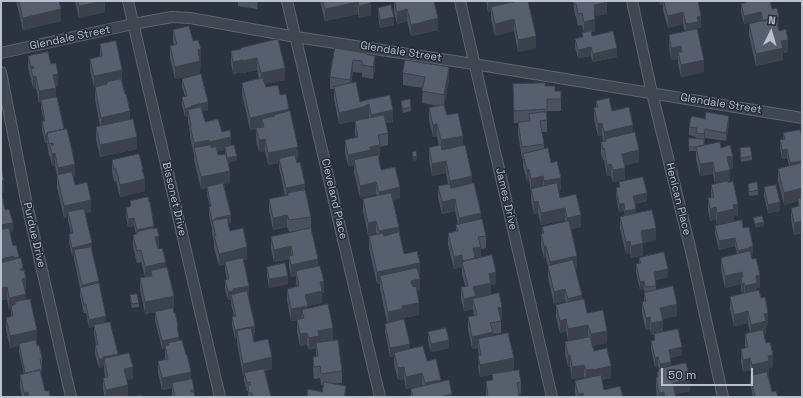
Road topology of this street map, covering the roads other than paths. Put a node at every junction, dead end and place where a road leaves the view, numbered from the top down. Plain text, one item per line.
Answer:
1 (128, 1) edge
2 (288, 1) edge
3 (460, 1) edge
4 (632, 1) edge
5 (133, 24) junction
6 (296, 37) junction
7 (1, 53) edge
8 (474, 64) junction
9 (1, 72) edge
10 (652, 93) junction
11 (802, 118) edge
12 (71, 397) edge
13 (220, 397) edge
14 (380, 397) edge
15 (552, 397) edge
16 (723, 397) edge

1 - 5 street, Bissonet Drive
2 - 6 street, Cleveland Place
3 - 8 street, James Drive
4 - 10 street, Henican Place
5 - 6 street, Glendale Street
5 - 7 street, Glendale Street
5 - 13 street, Bissonet Drive
6 - 8 street, Glendale Street
6 - 14 street, Cleveland Place
8 - 10 street, Glendale Street
8 - 15 street, James Drive
9 - 12 street, Purdue Drive
10 - 11 street, Glendale Street
10 - 16 street, Henican Place

